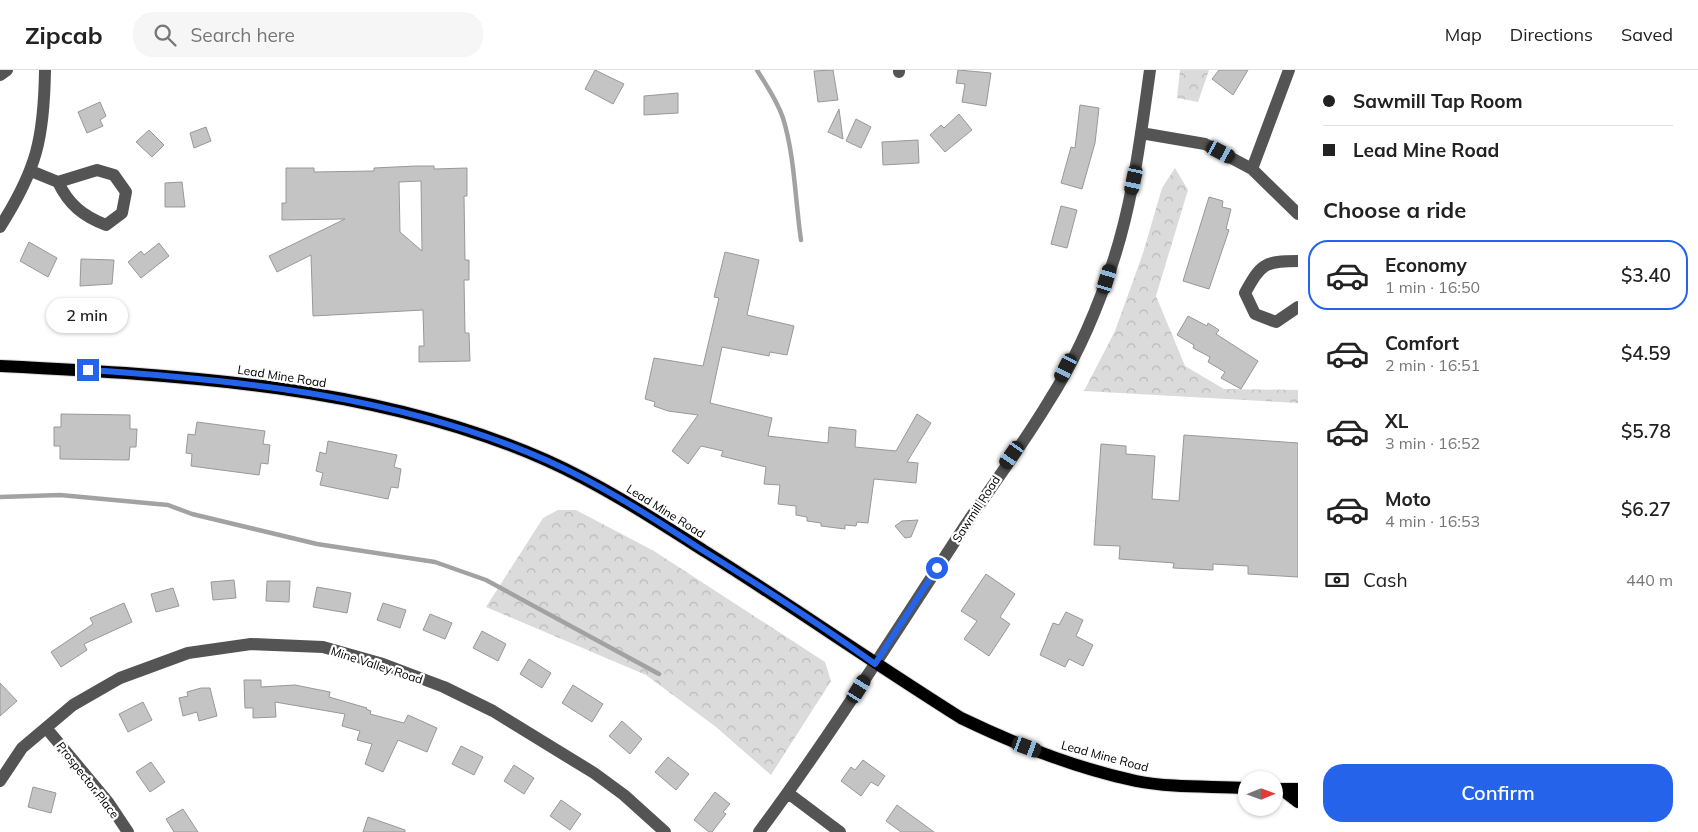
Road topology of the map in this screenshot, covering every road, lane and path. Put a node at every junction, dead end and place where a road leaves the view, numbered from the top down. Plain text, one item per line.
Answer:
1 (6, 70) edge
2 (45, 70) edge
3 (1150, 70) edge
4 (1289, 70) edge
5 (0, 75) edge
6 (1141, 132) junction
7 (1252, 169) junction
8 (31, 171) junction
9 (58, 182) junction
10 (1298, 214) edge
11 (0, 227) edge
12 (1298, 261) edge
13 (1298, 307) edge
14 (0, 366) edge
15 (875, 664) junction
16 (47, 729) junction
17 (0, 781) edge
18 (1238, 787) edge
19 (1283, 789) edge
20 (1298, 789) edge
21 (1283, 792) edge
22 (788, 793) junction
23 (1298, 802) edge
24 (128, 832) edge
25 (665, 832) edge
26 (759, 832) edge
27 (840, 832) edge

1 - 5 street
2 - 8 street
3 - 6 street, Sawmill Road
4 - 7 street
6 - 7 street
6 - 15 street, Sawmill Road
7 - 10 street
8 - 9 street
8 - 11 street
9 - 9 street
12 - 13 street
14 - 15 main road, Lead Mine Road
15 - 18 main road, Lead Mine Road
15 - 22 street, Sawmill Road
16 - 17 street, Mine Valley Road
16 - 24 street, Prospector Place
16 - 25 street, Mine Valley Road
19 - 20 main road
21 - 23 main road
22 - 26 street, Sawmill Road
22 - 27 street

